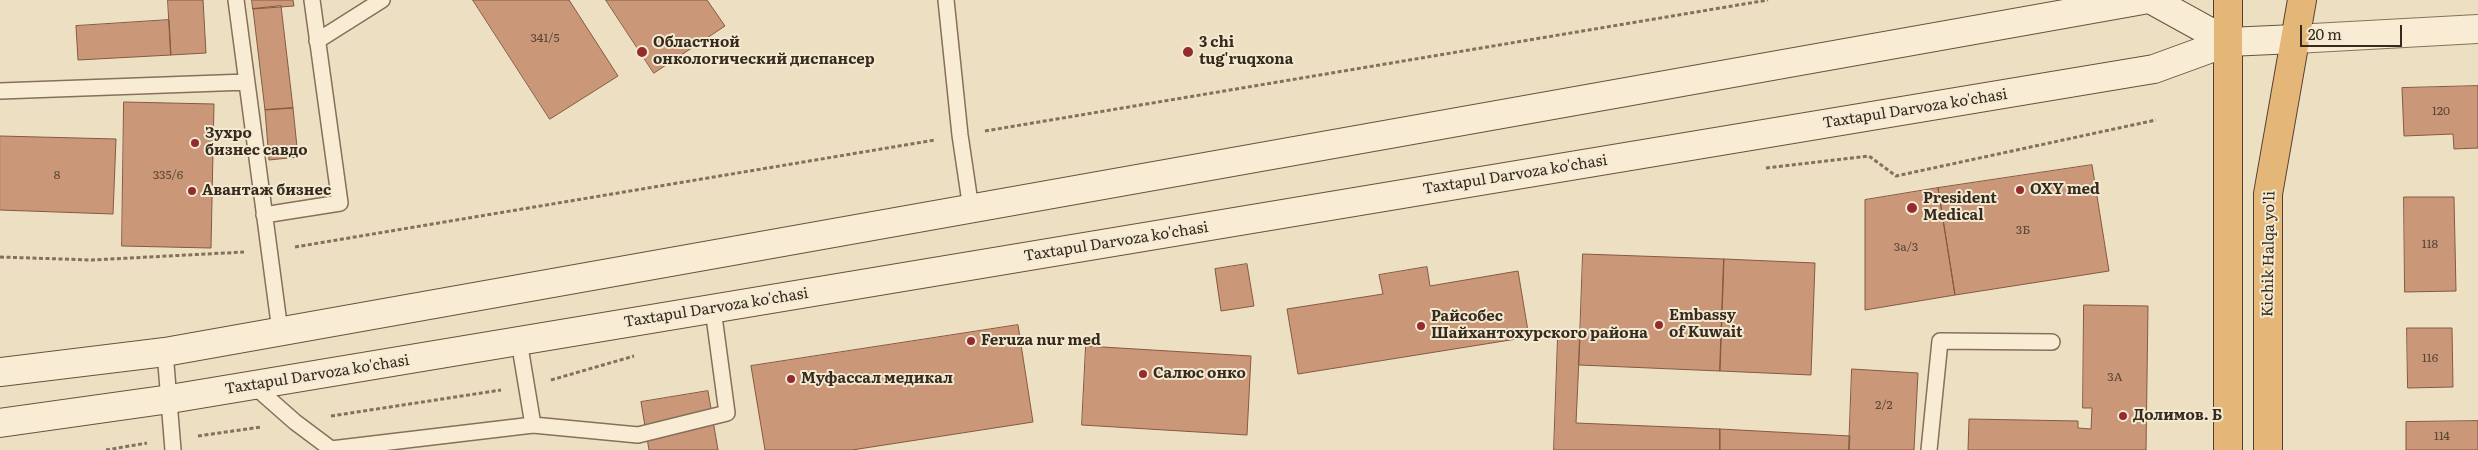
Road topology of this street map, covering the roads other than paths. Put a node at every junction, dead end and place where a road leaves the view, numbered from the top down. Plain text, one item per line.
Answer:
1 (236, 0) edge
2 (312, 0) edge
3 (382, 0) edge
4 (946, 0) edge
5 (2143, 0) edge
6 (2152, 0) edge
7 (2228, 0) edge
8 (2302, 0) edge
9 (2478, 29) edge
10 (2295, 39) junction
11 (317, 41) junction
12 (2228, 42) junction
13 (247, 82) junction
14 (0, 91) edge
15 (971, 209) junction
16 (264, 215) junction
17 (712, 309) junction
18 (280, 331) junction
19 (519, 341) junction
20 (2052, 342) dead end
21 (165, 352) junction
22 (0, 372) edge
23 (253, 385) junction
24 (170, 399) junction
25 (0, 423) edge
26 (533, 425) junction
27 (173, 445) edge
28 (1929, 450) edge
29 (2228, 450) edge
30 (2268, 450) edge

1 - 13 lane
2 - 11 lane
3 - 11 lane
4 - 15 lane
5 - 15 main road
6 - 12 main road
7 - 12 highway
8 - 10 highway, Kichik Halqa yo'li
9 - 10 main road, Taxtapul Darvoza ko'chasi
10 - 12 main road, Taxtapul Darvoza ko'chasi
10 - 30 highway, Kichik Halqa yo'li
11 - 16 lane
12 - 17 main road, Taxtapul Darvoza ko'chasi
12 - 29 highway
13 - 14 lane
13 - 16 lane
15 - 18 main road
16 - 18 lane
17 - 19 main road, Taxtapul Darvoza ko'chasi
17 - 26 lane
18 - 21 main road
19 - 23 main road, Taxtapul Darvoza ko'chasi
19 - 26 lane
20 - 28 lane
21 - 22 main road
21 - 24 lane
23 - 24 main road, Taxtapul Darvoza ko'chasi
23 - 26 lane
24 - 25 main road, Taxtapul Darvoza ko'chasi
24 - 27 lane

